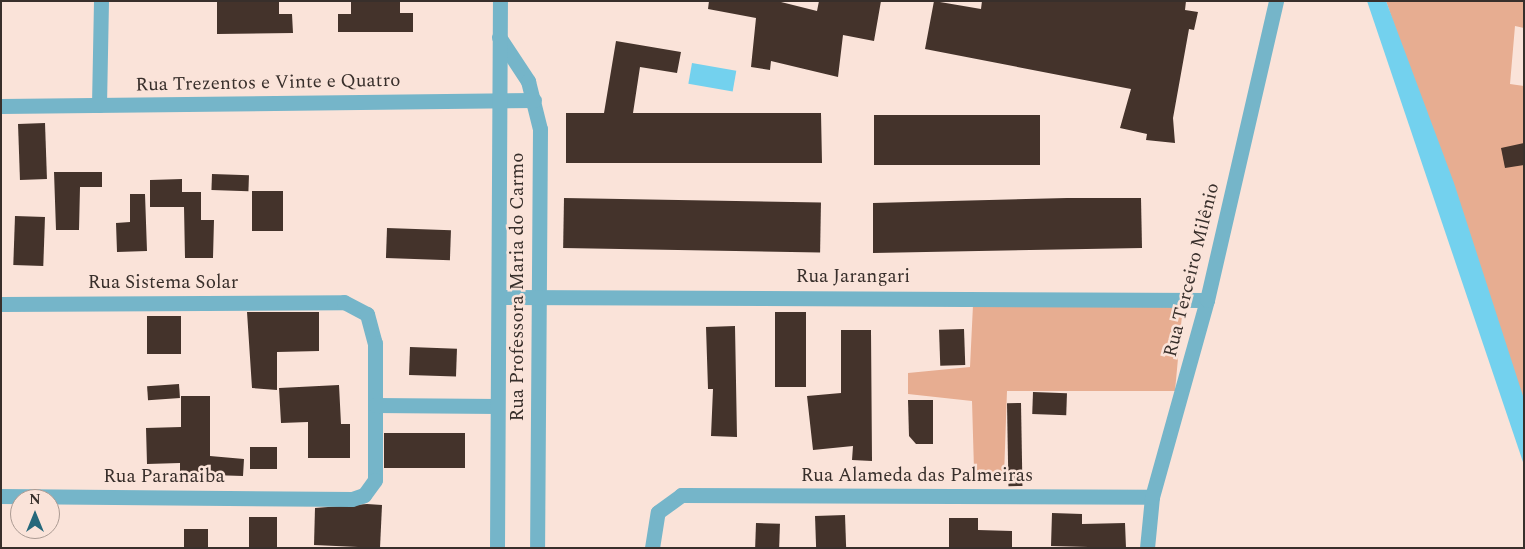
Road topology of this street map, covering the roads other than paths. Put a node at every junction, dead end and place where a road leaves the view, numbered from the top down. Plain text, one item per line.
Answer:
1 (101, 1) edge
2 (500, 1) edge
3 (1276, 1) edge
4 (499, 37) junction
5 (534, 100) junction
6 (501, 101) junction
7 (99, 105) junction
8 (1, 106) edge
9 (500, 297) junction
10 (538, 297) junction
11 (1207, 300) junction
12 (1, 304) edge
13 (374, 405) junction
14 (497, 406) junction
15 (1, 496) edge
16 (1152, 496) junction
17 (497, 548) edge
18 (537, 548) edge
19 (652, 548) edge
20 (1147, 548) edge

1 - 7 street
2 - 4 street, Rua Professora Maria do Carmo
3 - 11 street, Rua Terceiro Milênio
4 - 5 street, Rua Professora Maria do Carmo
4 - 6 street, Rua Professora Maria do Carmo
5 - 6 street, Rua Trezentos e Vinte e Quatro
5 - 10 street, Rua Professora Maria do Carmo
6 - 7 street, Rua Trezentos e Vinte e Quatro
6 - 9 street, Rua Professora Maria do Carmo
7 - 8 street, Rua Trezentos e Vinte e Quatro
9 - 10 street, Rua Jarangari
9 - 14 street, Rua Professora Maria do Carmo
10 - 11 street, Rua Jarangari
10 - 18 street, Rua Professora Maria do Carmo
11 - 16 street, Rua Terceiro Milênio
12 - 13 street, Rua Sistema Solar
13 - 14 street
13 - 15 street, Rua Paranaiba
14 - 17 street, Rua Professora Maria do Carmo
16 - 19 street, Rua Alameda das Palmeiras
16 - 20 street, Rua Terceiro Milênio

